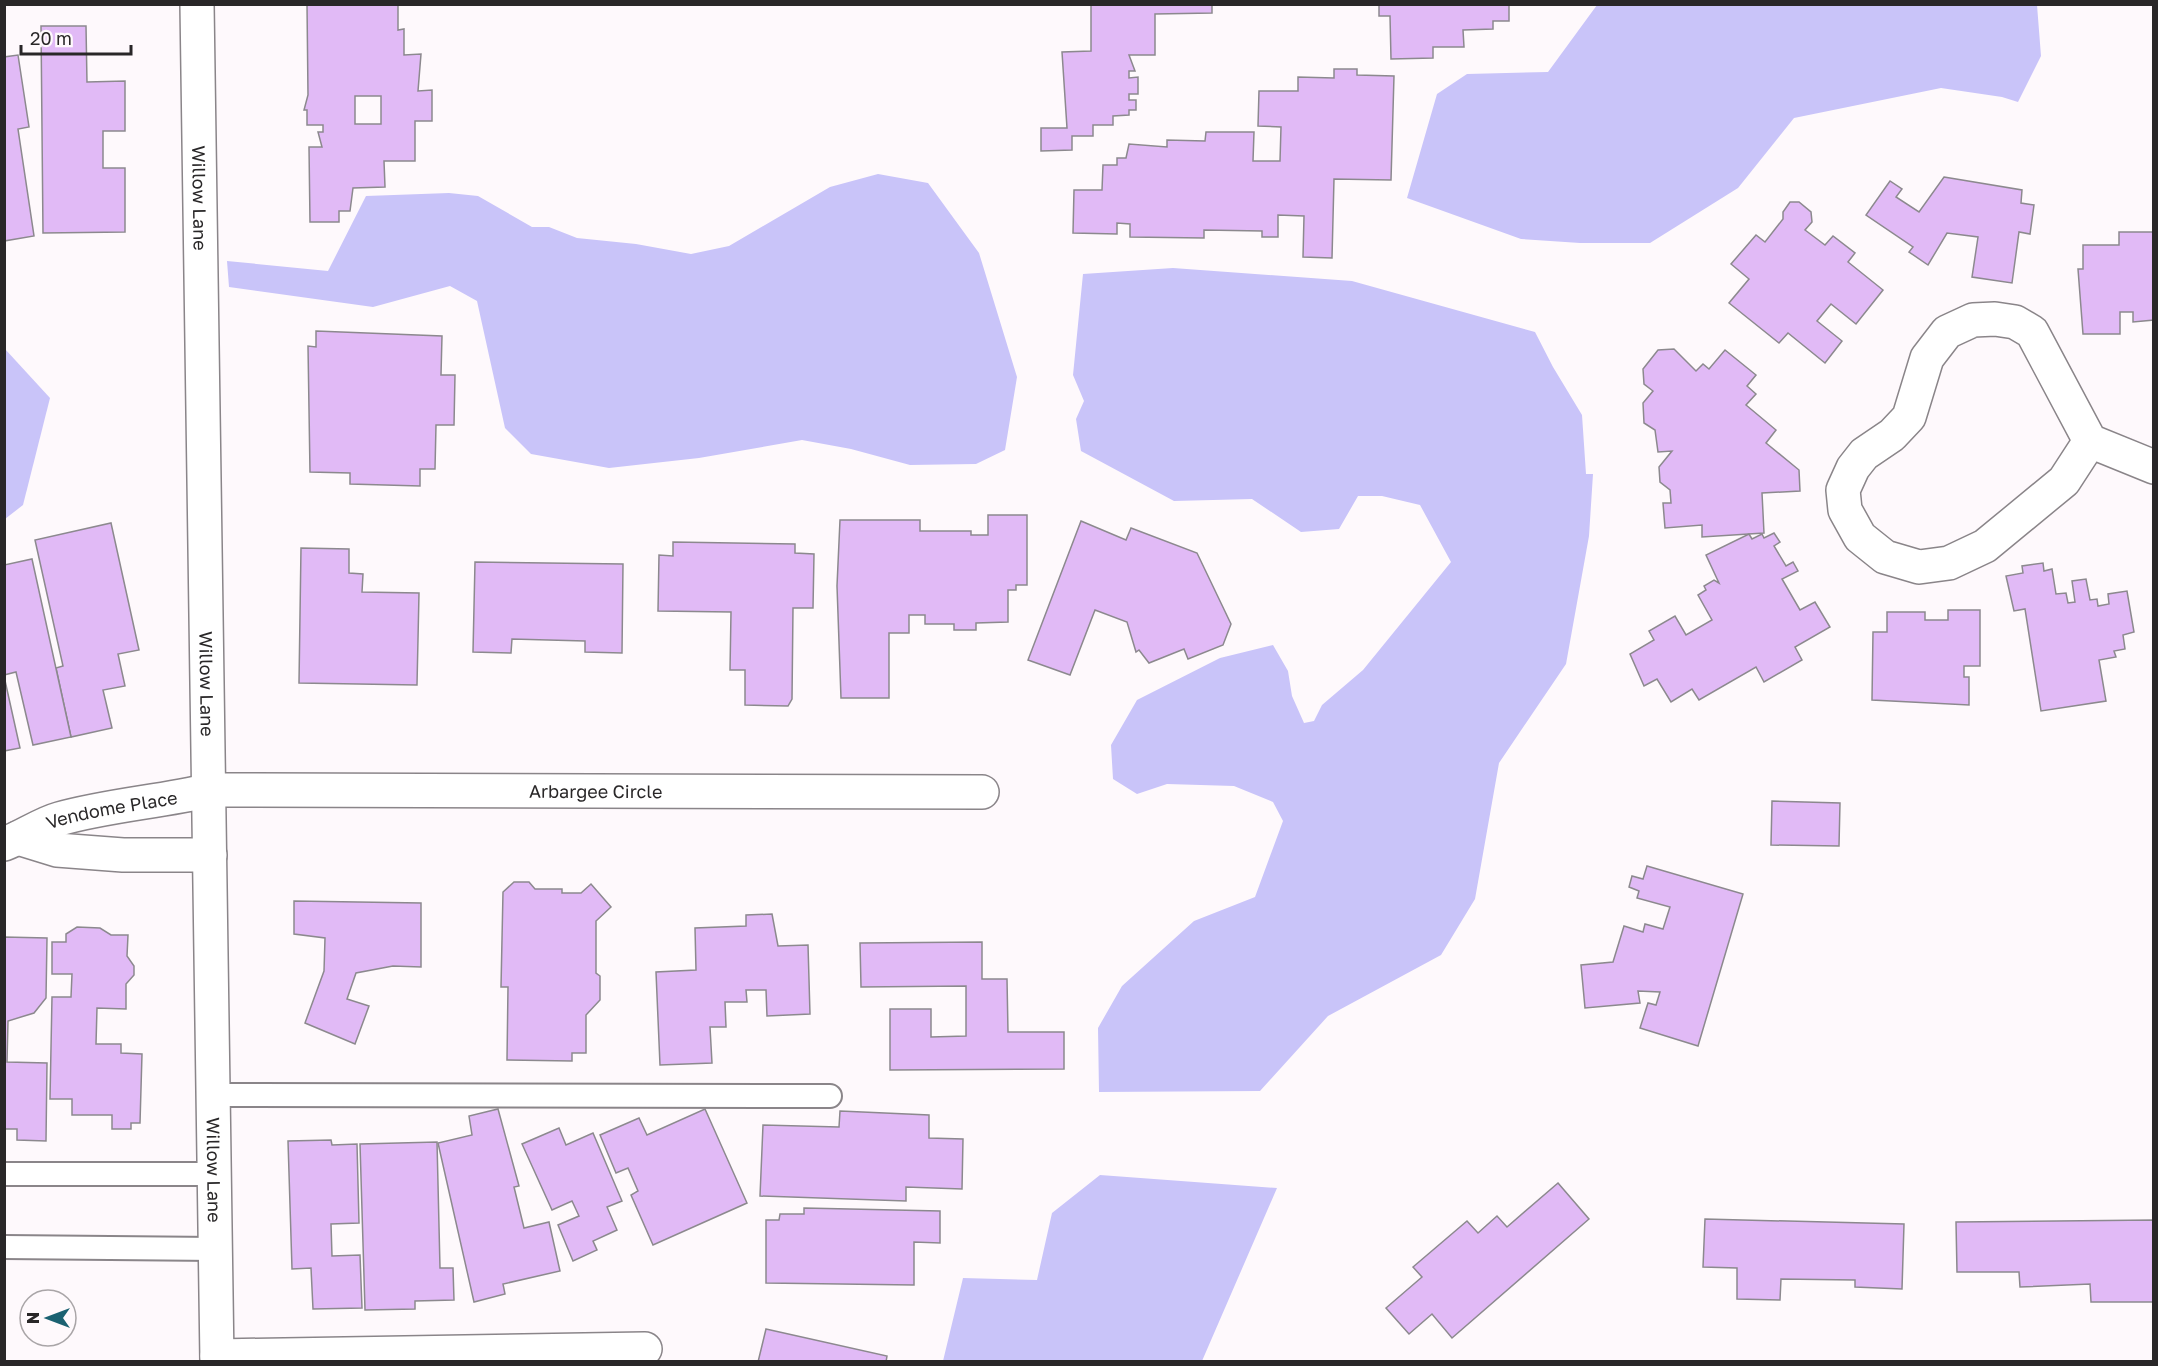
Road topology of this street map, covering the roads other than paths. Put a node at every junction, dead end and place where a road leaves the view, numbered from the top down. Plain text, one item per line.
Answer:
1 (197, 4) edge
2 (2090, 441) junction
3 (2154, 467) edge
4 (210, 790) junction
5 (982, 792) dead end
6 (11, 841) edge
7 (210, 855) junction
8 (213, 1095) junction
9 (831, 1096) dead end
10 (4, 1174) edge
11 (214, 1174) junction
12 (4, 1247) edge
13 (216, 1249) junction
14 (645, 1349) dead end
15 (217, 1359) edge

1 - 4 street, Willow Lane
2 - 2 street
2 - 3 street
4 - 5 street, Arbargee Circle
4 - 6 street, Vendome Place
4 - 7 street, Willow Lane
6 - 7 street, Vendome Place
7 - 8 street, Willow Lane
8 - 9 lane
8 - 11 street, Willow Lane
10 - 11 lane
11 - 13 street, Willow Lane
12 - 13 lane
13 - 15 street, Willow Lane
14 - 15 street

